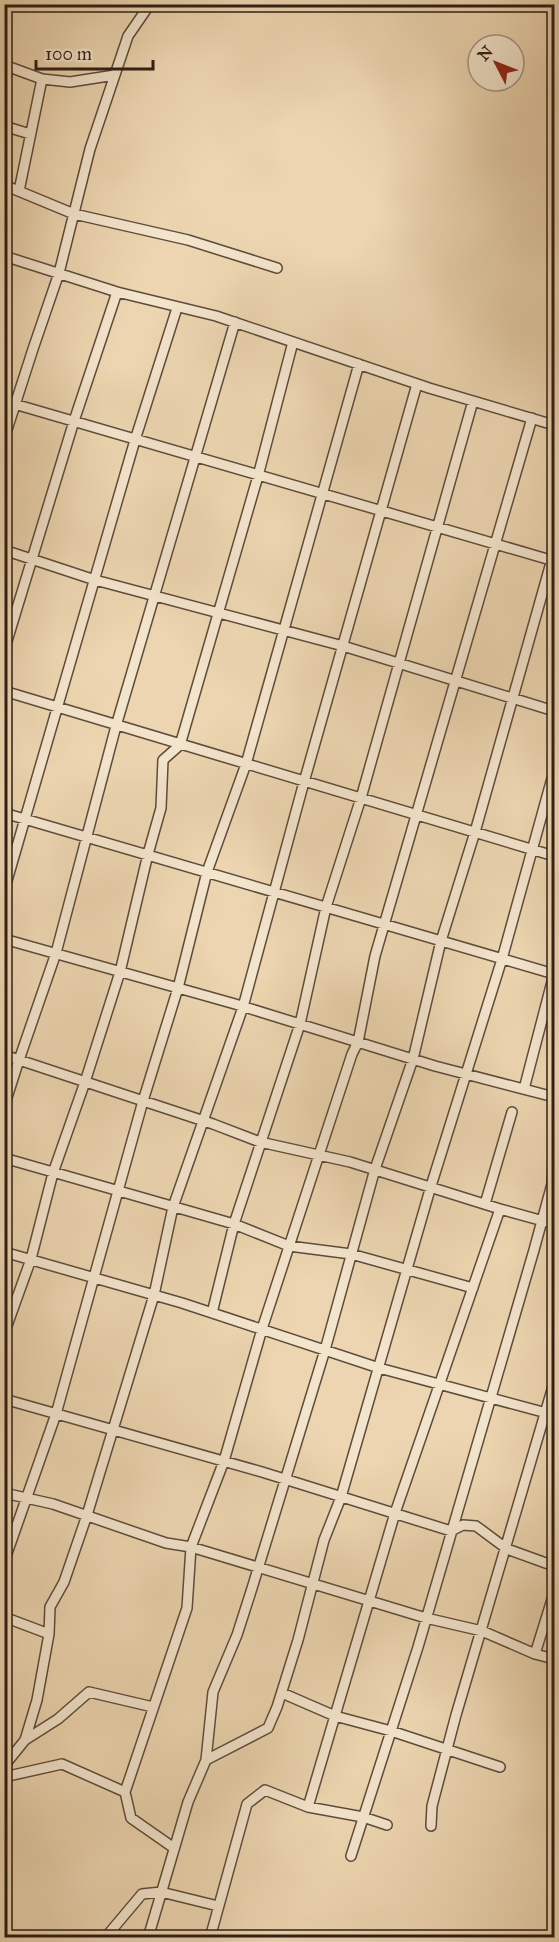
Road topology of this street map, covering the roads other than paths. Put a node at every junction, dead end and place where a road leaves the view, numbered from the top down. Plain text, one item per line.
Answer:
1 (150, 4) edge
2 (4, 65) edge
3 (115, 75) junction
4 (42, 79) junction
5 (4, 126) edge
6 (30, 134) junction
7 (4, 185) edge
8 (19, 190) junction
9 (74, 214) junction
10 (4, 256) edge
11 (277, 268) dead end
12 (59, 273) junction
13 (117, 292) junction
14 (177, 308) junction
15 (235, 322) junction
16 (293, 342) junction
17 (358, 364) junction
18 (417, 384) junction
19 (4, 401) edge
20 (473, 401) junction
21 (15, 405) junction
22 (532, 418) junction
23 (74, 421) junction
24 (555, 425) edge
25 (4, 440) edge
26 (135, 440) junction
27 (194, 457) junction
28 (258, 476) junction
29 (322, 494) junction
30 (381, 511) junction
31 (438, 528) junction
32 (496, 544) junction
33 (4, 550) edge
34 (554, 558) edge
35 (32, 559) junction
36 (95, 580) junction
37 (154, 594) junction
38 (218, 614) junction
39 (284, 630) junction
40 (343, 646) junction
41 (4, 651) edge
42 (400, 662) junction
43 (456, 679) junction
44 (4, 691) edge
45 (513, 698) junction
46 (57, 708) junction
47 (555, 711) edge
48 (116, 726) junction
49 (180, 745) junction
50 (246, 764) junction
51 (555, 771) edge
52 (304, 782) junction
53 (360, 798) junction
54 (4, 813) edge
55 (417, 815) junction
56 (24, 818) junction
57 (475, 832) junction
58 (87, 836) junction
59 (532, 849) junction
60 (148, 854) junction
61 (555, 856) edge
62 (207, 872) junction
63 (4, 891) edge
64 (274, 891) junction
65 (326, 907) junction
66 (385, 924) junction
67 (4, 939) edge
68 (441, 941) junction
69 (56, 953) junction
70 (502, 959) junction
71 (120, 972) junction
72 (554, 974) edge
73 (178, 988) junction
74 (243, 1006) junction
75 (300, 1024) junction
76 (358, 1042) junction
77 (4, 1055) edge
78 (413, 1059) junction
79 (19, 1060) junction
80 (467, 1074) junction
81 (85, 1082) junction
82 (524, 1089) junction
83 (555, 1097) edge
84 (143, 1101) junction
85 (4, 1107) edge
86 (513, 1112) dead end
87 (202, 1120) junction
88 (260, 1142) junction
89 (555, 1146) edge
90 (319, 1155) junction
91 (4, 1158) edge
92 (375, 1169) junction
93 (53, 1173) junction
94 (431, 1186) junction
95 (119, 1191) junction
96 (485, 1204) junction
97 (172, 1207) junction
98 (500, 1209) junction
99 (542, 1221) junction
100 (234, 1224) junction
101 (555, 1224) edge
102 (289, 1246) junction
103 (4, 1252) edge
104 (351, 1254) junction
105 (31, 1260) junction
106 (407, 1269) junction
107 (92, 1277) junction
108 (473, 1288) junction
109 (154, 1295) junction
110 (212, 1313) junction
111 (262, 1329) junction
112 (4, 1334) edge
113 (325, 1350) junction
114 (379, 1368) junction
115 (440, 1383) junction
116 (555, 1383) edge
117 (490, 1398) junction
118 (4, 1399) edge
119 (56, 1414) junction
120 (550, 1414) edge
121 (111, 1430) junction
122 (224, 1461) junction
123 (285, 1479) junction
124 (4, 1493) edge
125 (341, 1497) junction
126 (27, 1498) junction
127 (395, 1513) junction
128 (87, 1515) junction
129 (451, 1531) junction
130 (191, 1548) junction
131 (507, 1549) junction
132 (4, 1562) edge
133 (555, 1566) edge
134 (258, 1568) junction
135 (312, 1585) junction
136 (555, 1593) edge
137 (369, 1600) junction
138 (4, 1617) edge
139 (426, 1618) junction
140 (482, 1631) junction
141 (49, 1635) junction
142 (535, 1654) junction
143 (555, 1659) edge
144 (282, 1693) junction
145 (153, 1707) junction
146 (335, 1716) junction
147 (391, 1731) junction
148 (25, 1740) junction
149 (447, 1750) junction
150 (206, 1760) junction
151 (4, 1766) edge
152 (500, 1767) dead end
153 (4, 1777) edge
154 (125, 1792) junction
155 (308, 1808) junction
156 (363, 1817) junction
157 (387, 1825) dead end
158 (431, 1826) dead end
159 (174, 1848) junction
160 (351, 1856) dead end
161 (161, 1892) junction
162 (218, 1906) junction
163 (105, 1938) edge
164 (148, 1938) edge
165 (210, 1938) edge

1 - 3 street
2 - 4 street
3 - 4 street
3 - 9 street
4 - 6 street
5 - 6 street
6 - 8 street
7 - 8 street
8 - 9 street
9 - 11 street
9 - 12 street
10 - 12 street
12 - 13 street
12 - 21 street
13 - 14 street
13 - 23 street
14 - 15 street
14 - 26 street
15 - 16 street
15 - 27 street
16 - 17 street
16 - 28 street
17 - 18 street
17 - 29 street
18 - 20 street
18 - 30 street
19 - 21 street
20 - 22 street
20 - 31 street
21 - 23 street
21 - 25 street
22 - 24 street
22 - 32 street
23 - 26 street
23 - 35 street
26 - 27 street
26 - 36 street
27 - 28 street
27 - 37 street
28 - 29 street
28 - 38 street
29 - 30 street
29 - 39 street
30 - 31 street
30 - 40 street
31 - 32 street
31 - 42 street
32 - 34 street
32 - 43 street
33 - 35 street
34 - 45 street
35 - 36 street
35 - 41 street
36 - 37 street
36 - 46 street
37 - 38 street
37 - 48 street
38 - 39 street
38 - 49 street
39 - 40 street
39 - 50 street
40 - 42 street
40 - 52 street
42 - 43 street
42 - 53 street
43 - 45 street
43 - 55 street
44 - 46 street
45 - 47 street
45 - 57 street
46 - 48 street
46 - 56 street
48 - 49 street
48 - 58 street
49 - 50 street
49 - 60 street
50 - 52 street
50 - 62 street
51 - 59 street
52 - 53 street
52 - 64 street
53 - 55 street
53 - 65 street
54 - 56 street
55 - 57 street
55 - 66 street
56 - 58 street
56 - 63 street
57 - 59 street
57 - 68 street
58 - 60 street
58 - 69 street
59 - 61 street
59 - 70 street
60 - 62 street
60 - 71 street
62 - 64 street
62 - 73 street
64 - 65 street
64 - 74 street
65 - 66 street
65 - 75 street
66 - 68 street
66 - 76 street
67 - 69 street
68 - 70 street
68 - 78 street
69 - 71 street
69 - 79 street
70 - 72 street
70 - 80 street
71 - 73 street
71 - 81 street
72 - 82 street
73 - 74 street
73 - 84 street
74 - 75 street
74 - 87 street
75 - 76 street
75 - 88 street
76 - 78 street
76 - 90 street
77 - 79 street
78 - 80 street
78 - 92 street
79 - 81 street
79 - 85 street
80 - 82 street
80 - 94 street
81 - 84 street
81 - 93 street
82 - 83 street
84 - 87 street
84 - 95 street
86 - 96 street
87 - 88 street
87 - 97 street
88 - 90 street
88 - 100 street
89 - 99 street
90 - 92 street
90 - 102 street
91 - 93 street
92 - 94 street
92 - 104 street
93 - 95 street
93 - 105 street
94 - 96 street
94 - 106 street
95 - 97 street
95 - 107 street
96 - 98 street
97 - 100 street
97 - 109 street
98 - 99 street
98 - 108 street
99 - 101 street
99 - 117 street
100 - 102 street
100 - 110 street
102 - 104 street
102 - 111 street
103 - 105 street
104 - 106 street
104 - 113 street
105 - 107 street
105 - 112 street
106 - 108 street
106 - 114 street
107 - 109 street
107 - 119 street
108 - 115 street
109 - 110 street
109 - 121 street
110 - 111 street
111 - 113 street
111 - 122 street
113 - 114 street
113 - 123 street
114 - 115 street
114 - 125 street
115 - 117 street
115 - 127 street
116 - 120 street
117 - 120 street
117 - 129 street
118 - 119 street
119 - 121 street
119 - 126 street
120 - 131 street
121 - 122 street
121 - 128 street
122 - 123 street
122 - 130 street
123 - 125 street
123 - 134 street
124 - 126 street
125 - 127 street
125 - 135 street
126 - 128 street
126 - 132 street
127 - 129 street
127 - 137 street
128 - 130 street
128 - 141 street
129 - 131 street
129 - 139 street
130 - 134 street
130 - 145 street
131 - 133 street
131 - 140 street
134 - 135 street
134 - 150 street
135 - 137 street
135 - 144 street
136 - 142 street
137 - 139 street
137 - 146 street
138 - 141 street
139 - 140 street
139 - 147 street
140 - 142 street
140 - 149 street
141 - 148 street
142 - 143 street
144 - 146 street
144 - 150 street
145 - 148 street
145 - 154 street
146 - 147 street
146 - 155 street
147 - 149 street
147 - 156 street
148 - 151 street
149 - 152 street
149 - 158 street
150 - 159 street
153 - 154 street
154 - 159 street
155 - 156 street
155 - 162 street
156 - 157 street
156 - 160 street
159 - 161 street
161 - 162 street
161 - 163 street
161 - 164 street
162 - 165 street

